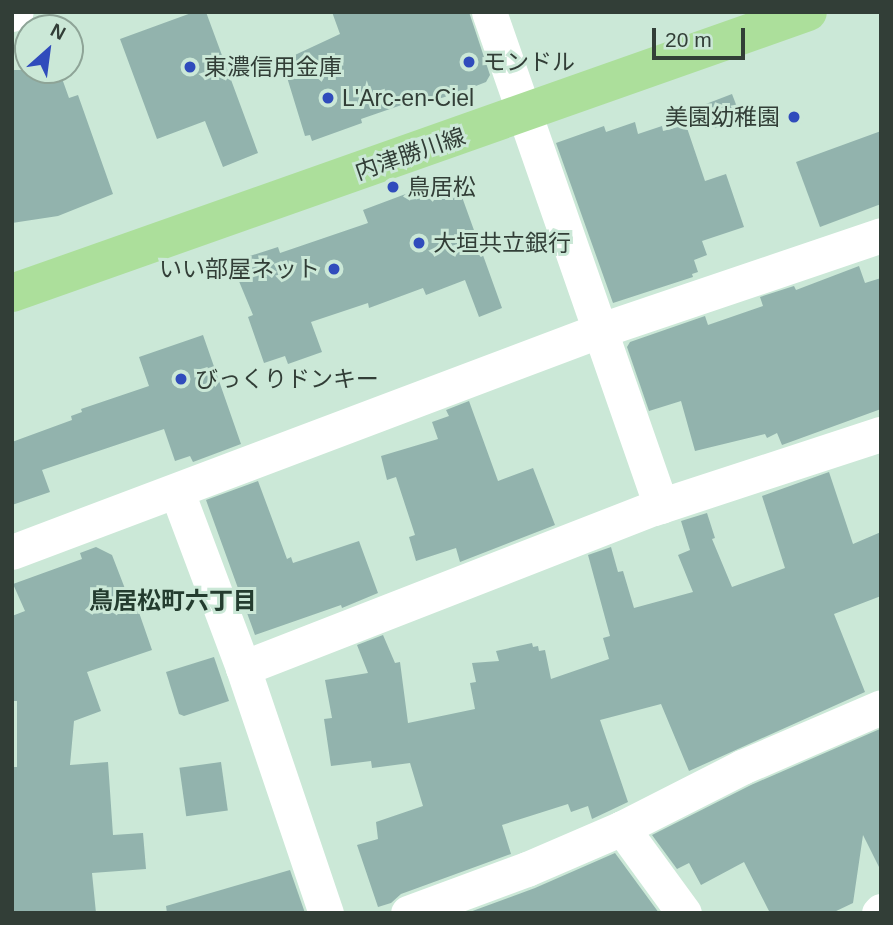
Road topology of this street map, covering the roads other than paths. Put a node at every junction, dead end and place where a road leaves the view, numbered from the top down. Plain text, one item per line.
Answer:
1 (489, 12) edge
2 (808, 12) edge
3 (524, 114) junction
4 (881, 235) edge
5 (12, 293) edge
6 (598, 331) junction
7 (881, 434) edge
8 (177, 492) junction
9 (661, 506) junction
10 (12, 552) edge
11 (243, 668) junction
12 (881, 706) edge
13 (622, 828) junction
14 (326, 913) edge
15 (408, 913) edge
16 (684, 913) edge

1 - 3 street
2 - 3 main road, 内津勝川線
3 - 5 main road, 内津勝川線
3 - 6 street
4 - 6 street
6 - 8 street
6 - 9 street
7 - 9 street
8 - 10 street
8 - 11 street
9 - 11 street
11 - 14 street
12 - 13 street
13 - 15 street
13 - 16 street

